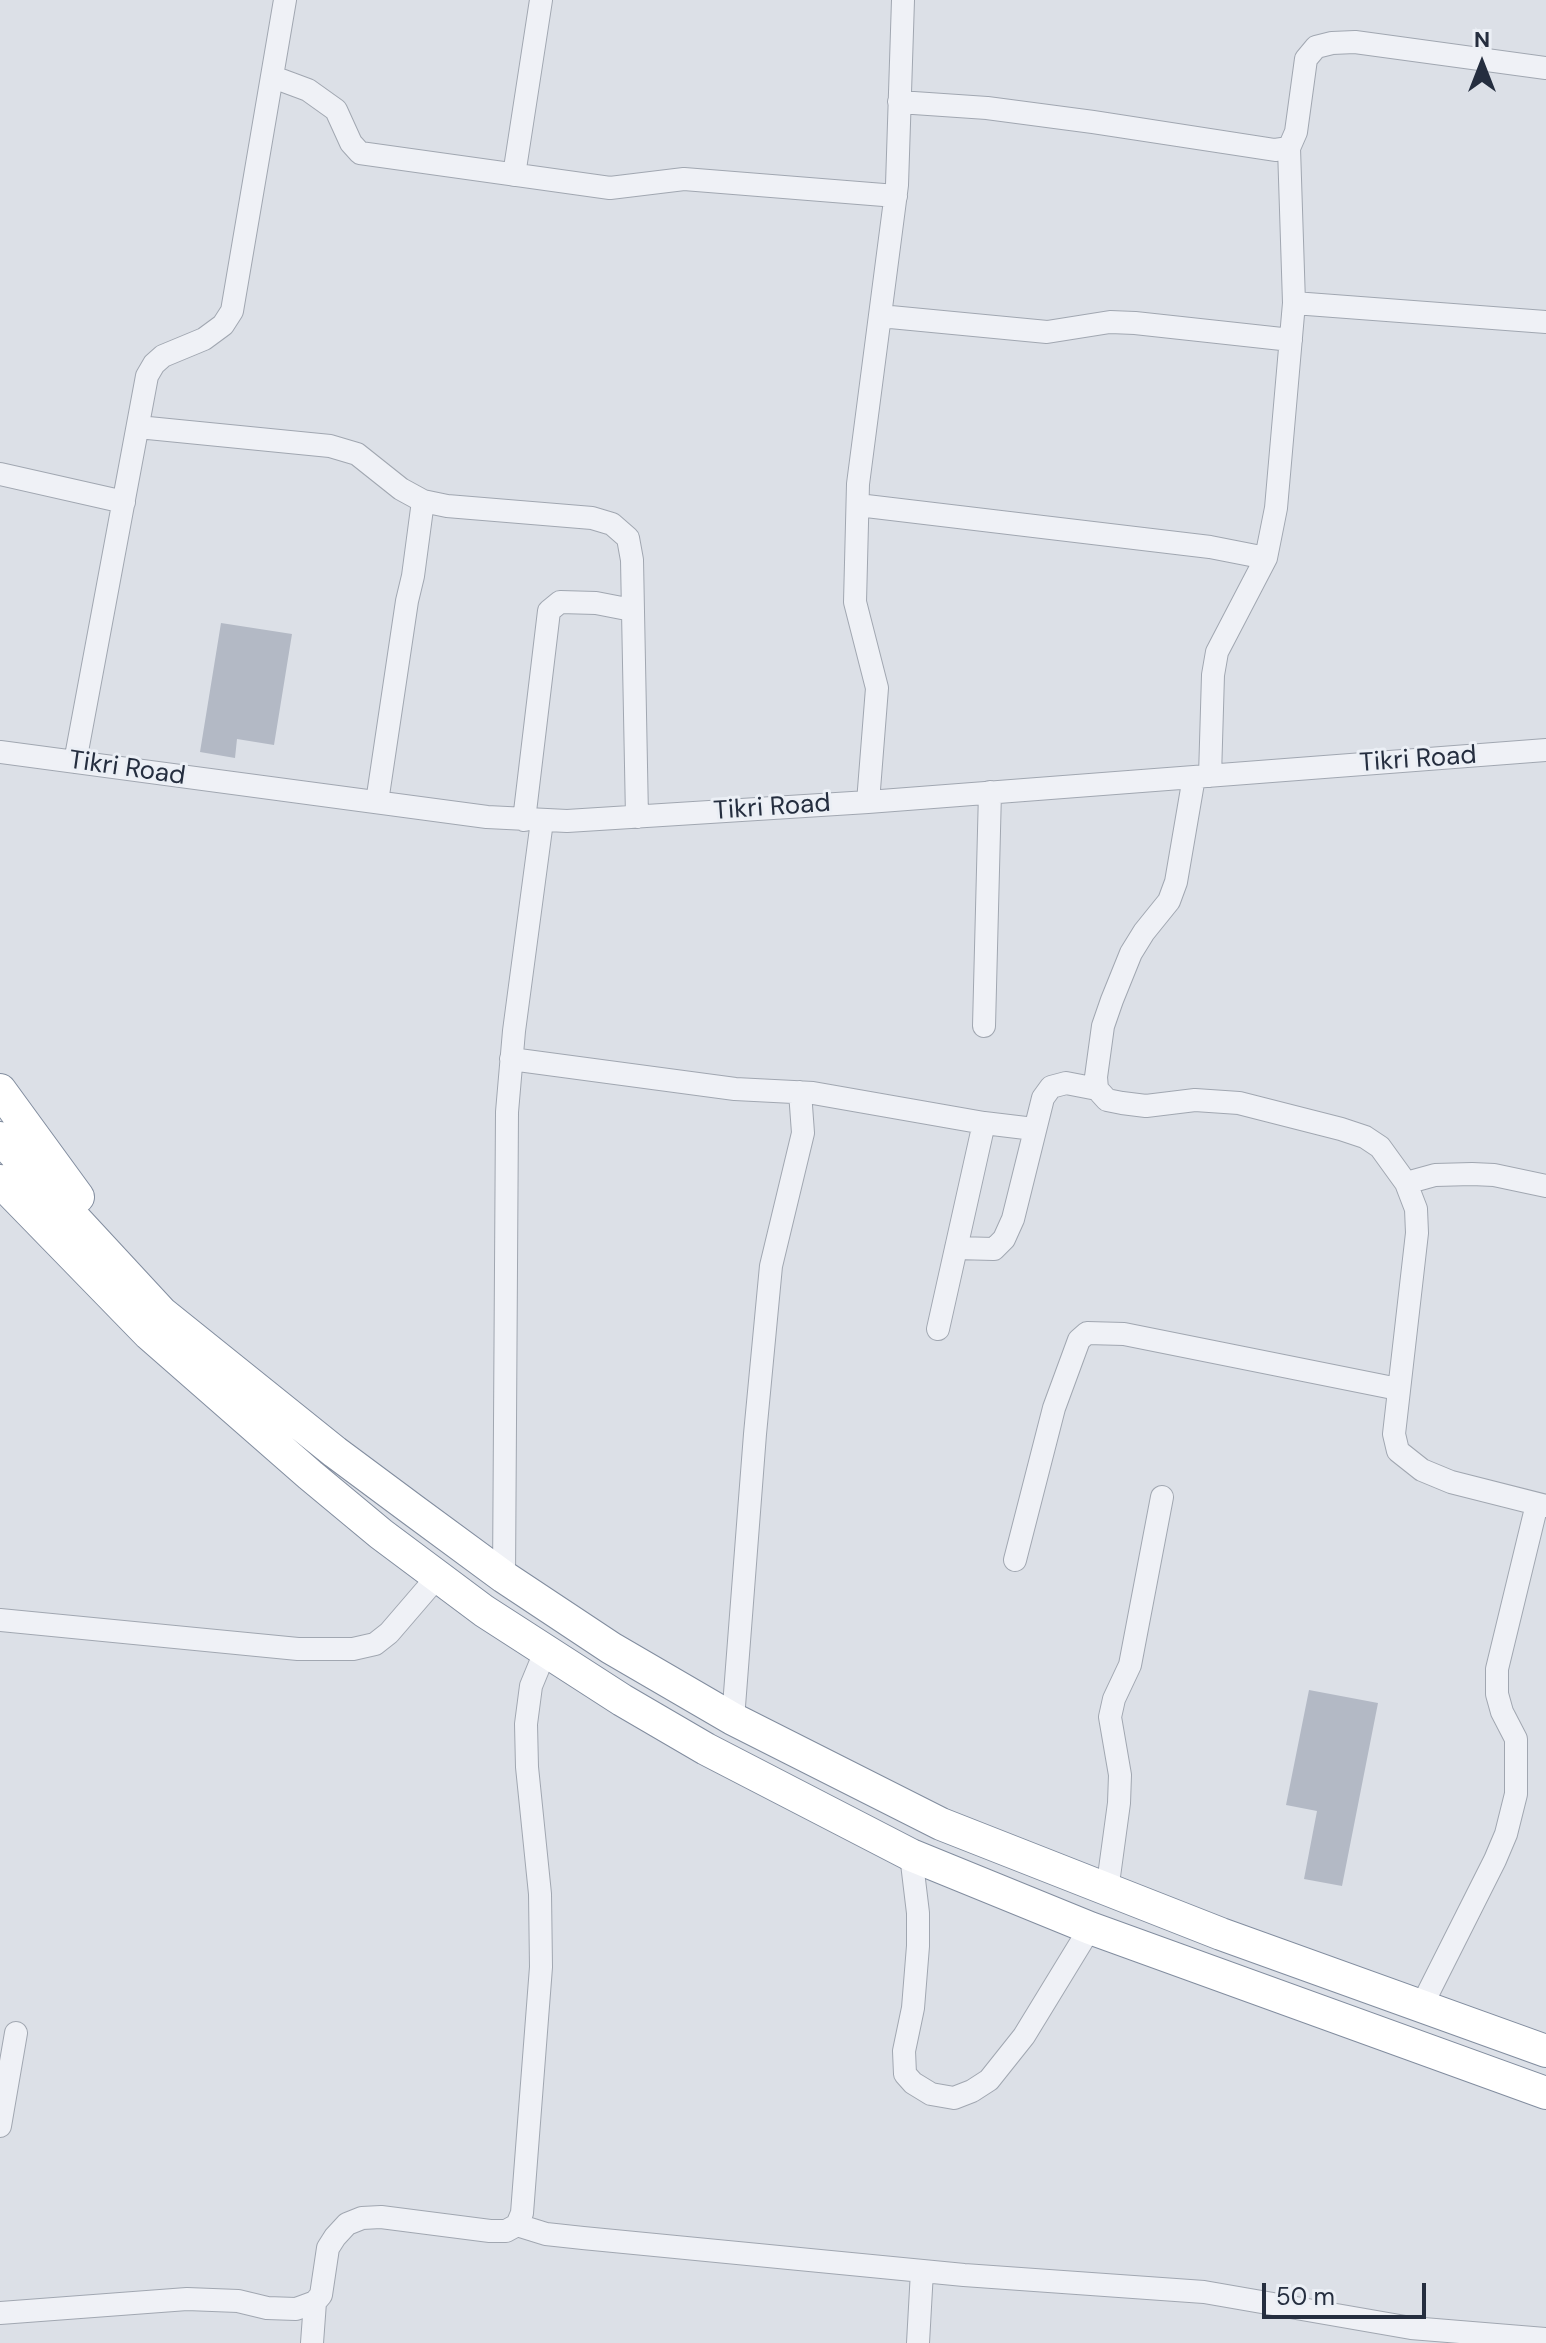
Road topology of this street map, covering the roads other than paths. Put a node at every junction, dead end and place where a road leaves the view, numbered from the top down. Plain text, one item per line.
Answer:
1 (285, 0) edge
2 (541, 0) edge
3 (903, 0) edge
4 (1546, 68) edge
5 (273, 77) junction
6 (899, 102) junction
7 (1289, 148) junction
8 (514, 175) junction
9 (896, 196) junction
10 (1294, 303) junction
11 (880, 316) junction
12 (1546, 322) edge
13 (1291, 340) junction
14 (138, 427) junction
15 (0, 474) edge
16 (423, 501) junction
17 (124, 502) junction
18 (858, 505) junction
19 (1266, 558) junction
20 (632, 610) junction
21 (1546, 750) edge
22 (0, 752) edge
23 (75, 762) junction
24 (1202, 776) junction
25 (990, 792) junction
26 (377, 802) junction
27 (868, 802) junction
28 (637, 817) junction
29 (533, 820) junction
30 (984, 1026) dead end
31 (511, 1059) junction
32 (1097, 1089) junction
33 (0, 1090) edge
34 (800, 1092) junction
35 (984, 1123) junction
36 (1034, 1129) junction
37 (0, 1138) edge
38 (0, 1181) edge
39 (1406, 1183) junction
40 (1546, 1186) edge
41 (0, 1214) edge
42 (956, 1248) junction
43 (155, 1324) junction
44 (938, 1329) dead end
45 (1398, 1389) junction
46 (1162, 1497) dead end
47 (1541, 1505) edge
48 (1015, 1560) dead end
49 (438, 1576) junction
50 (504, 1577) junction
51 (0, 1620) edge
52 (545, 1652) junction
53 (733, 1719) junction
54 (911, 1855) junction
55 (1107, 1891) junction
56 (1090, 1928) junction
57 (1421, 2007) junction
58 (16, 2033) dead end
59 (1546, 2051) edge
60 (1546, 2093) edge
61 (0, 2126) edge
62 (517, 2225) junction
63 (922, 2271) junction
64 (315, 2302) junction
65 (0, 2313) edge
66 (1546, 2339) edge
67 (312, 2343) edge
68 (918, 2343) edge

1 - 5 street
2 - 8 street
3 - 6 street
4 - 7 street
5 - 8 street
5 - 14 street
6 - 7 street
6 - 9 street
7 - 10 street
8 - 9 street
9 - 11 street
10 - 12 street
10 - 13 street
11 - 13 street
11 - 18 street
13 - 19 street
14 - 16 street
14 - 17 street
15 - 17 street
16 - 20 street
16 - 26 street
17 - 23 street
18 - 19 street
18 - 27 street
19 - 24 street
20 - 28 street
20 - 29 street
21 - 24 street, Tikri Road
22 - 23 street, Tikri Road
23 - 26 street, Tikri Road
24 - 25 street, Tikri Road
24 - 32 street
25 - 27 street, Tikri Road
25 - 30 street
26 - 29 street, Tikri Road
27 - 28 street, Tikri Road
28 - 29 street, Tikri Road
29 - 31 street
31 - 34 street
31 - 50 street
32 - 36 street
32 - 39 street
33 - 43 highway
34 - 35 street
34 - 53 street
35 - 36 street
35 - 42 street
36 - 42 street
37 - 43 highway
38 - 43 highway
39 - 40 street
39 - 45 street
41 - 43 highway
42 - 44 street
43 - 49 highway
43 - 50 highway
45 - 47 street
45 - 48 street
46 - 55 street
47 - 57 street
49 - 51 street
49 - 52 highway
50 - 53 highway
52 - 54 highway
52 - 62 street
53 - 55 highway
54 - 56 highway
54 - 56 street
55 - 57 highway
56 - 60 highway
57 - 59 highway
58 - 61 street
62 - 63 street
62 - 64 street
63 - 66 street
63 - 68 street
64 - 65 street
64 - 67 street

